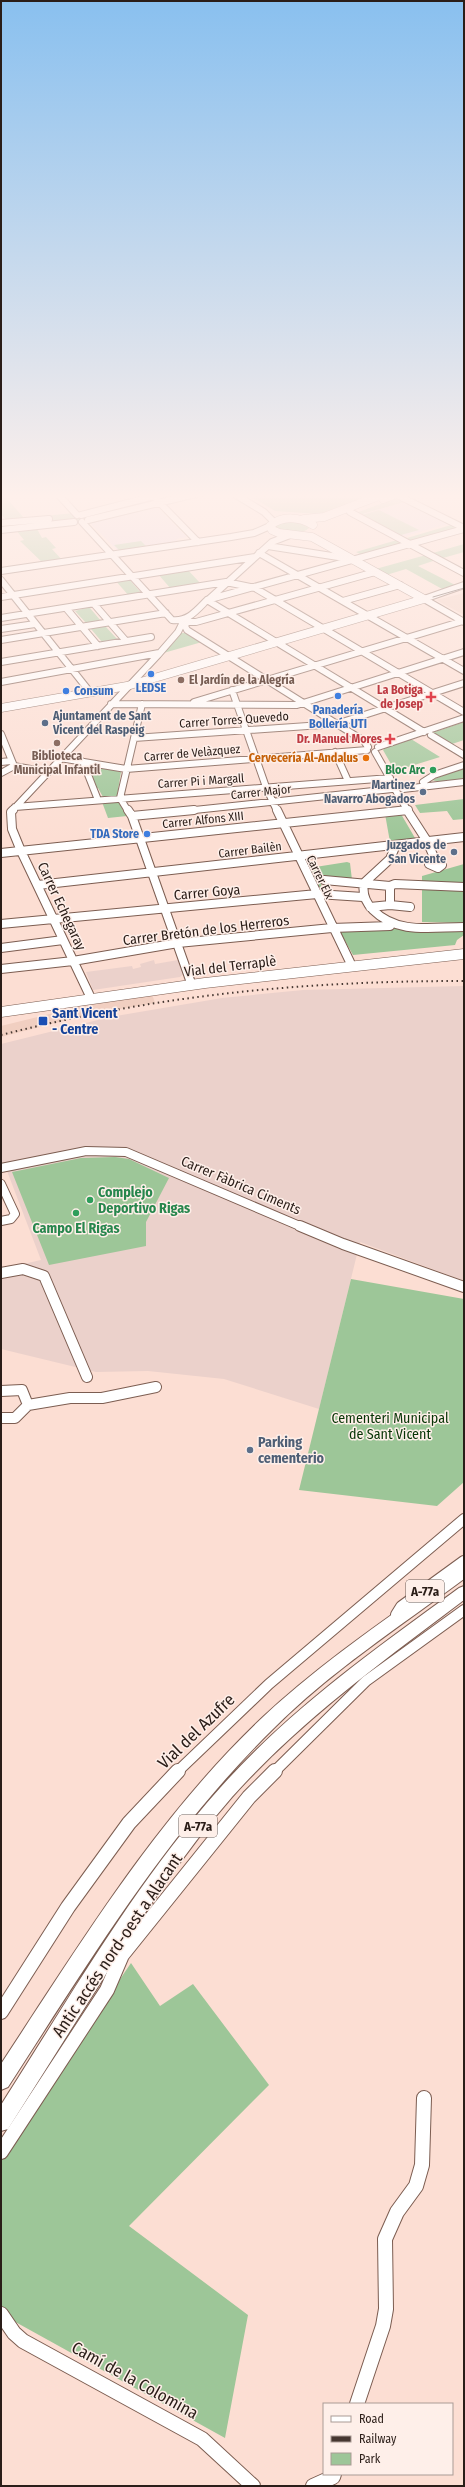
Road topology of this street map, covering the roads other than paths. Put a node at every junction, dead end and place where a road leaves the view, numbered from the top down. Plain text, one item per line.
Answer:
1 (22, 608) edge
2 (66, 608) joint
3 (97, 608) edge
4 (161, 608) edge
5 (199, 608) edge
6 (219, 608) edge
7 (245, 608) edge
8 (288, 608) edge
9 (354, 608) edge
10 (396, 608) edge
11 (440, 608) edge
12 (166, 613) junction
13 (227, 613) junction
14 (27, 614) junction
15 (369, 617) junction
16 (1, 618) edge
17 (463, 621) edge
18 (109, 622) junction
19 (185, 622) junction
20 (35, 624) junction
21 (82, 627) junction
22 (322, 628) junction
23 (1, 629) edge
24 (43, 633) junction
25 (151, 637) dead end
26 (405, 637) junction
27 (1, 640) edge
28 (126, 641) junction
29 (276, 642) junction
30 (98, 646) junction
31 (360, 651) junction
32 (464, 652) edge
33 (58, 653) junction
34 (159, 653) junction
35 (229, 656) junction
36 (442, 659) junction
37 (1, 662) edge
38 (314, 666) junction
39 (72, 670) junction
40 (464, 671) edge
41 (397, 673) junction
42 (266, 679) junction
43 (1, 682) edge
44 (464, 683) edge
45 (127, 686) junction
46 (351, 687) junction
47 (232, 690) junction
48 (90, 692) junction
49 (432, 694) junction
50 (303, 703) junction
51 (111, 704) junction
52 (142, 704) junction
53 (186, 704) junction
54 (237, 705) junction
55 (1, 708) edge
56 (386, 708) junction
57 (464, 712) edge
58 (464, 718) edge
59 (336, 724) junction
60 (245, 730) junction
61 (427, 733) junction
62 (1, 734) edge
63 (134, 738) junction
64 (3, 745) edge
65 (367, 749) junction
66 (376, 750) junction
67 (335, 752) junction
68 (464, 755) edge
69 (60, 758) junction
70 (257, 759) junction
71 (1, 762) edge
72 (83, 762) junction
73 (13, 764) junction
74 (464, 764) edge
75 (126, 769) junction
76 (47, 772) junction
77 (1, 773) edge
78 (390, 778) junction
79 (348, 781) junction
80 (423, 782) junction
81 (464, 782) edge
82 (449, 784) junction
83 (266, 787) junction
84 (397, 788) junction
85 (120, 798) junction
86 (98, 800) junction
87 (273, 802) junction
88 (13, 809) junction
89 (408, 810) junction
90 (1, 812) edge
91 (132, 816) junction
92 (283, 822) junction
93 (464, 836) edge
94 (139, 838) junction
95 (427, 841) junction
96 (396, 845) junction
97 (20, 851) junction
98 (1, 853) edge
99 (297, 855) junction
100 (436, 862) dead end
101 (151, 872) junction
102 (324, 880) dead end
103 (364, 883) junction
104 (38, 885) junction
105 (390, 886) junction
106 (464, 887) edge
107 (317, 894) junction
108 (363, 897) junction
109 (390, 905) junction
110 (370, 907) junction
111 (410, 908) dead end
112 (165, 909) junction
113 (54, 919) junction
114 (1, 924) edge
115 (390, 926) junction
116 (464, 927) edge
117 (332, 928) junction
118 (63, 940) junction
119 (178, 943) junction
120 (1, 948) edge
121 (464, 948) edge
122 (464, 954) edge
123 (73, 962) junction
124 (350, 962) junction
125 (1, 969) edge
126 (190, 980) junction
127 (89, 994) junction
128 (1, 1007) edge
129 (1, 1012) edge
130 (1, 1168) edge
131 (1, 1184) edge
132 (1, 1222) edge
133 (1, 1273) edge
134 (464, 1287) edge
135 (87, 1377) dead end
136 (156, 1387) dead end
137 (1, 1391) edge
138 (28, 1405) junction
139 (1, 1418) edge
140 (464, 1519) edge
141 (464, 1562) edge
142 (464, 1571) edge
143 (464, 1592) edge
144 (464, 1610) edge
145 (391, 1623) junction
146 (1, 2012) edge
147 (1, 2081) edge
148 (424, 2098) dead end
149 (1, 2122) edge
150 (1, 2152) edge
151 (1, 2314) edge
152 (358, 2403) edge
153 (334, 2475) edge
154 (251, 2485) edge
155 (313, 2486) edge

1 - 14 street
2 - 14 street
2 - 21 street
3 - 18 street
4 - 12 street
5 - 19 street
6 - 13 street
7 - 13 street
8 - 22 street
9 - 15 street
10 - 15 main road
11 - 17 street
12 - 18 street
12 - 19 street
13 - 19 street
13 - 29 street
14 - 16 street
14 - 20 street
15 - 22 main road
15 - 26 street
17 - 26 street
18 - 21 street
18 - 28 street
19 - 34 street
19 - 35 street
20 - 23 street
20 - 24 street
21 - 24 street
21 - 30 street
22 - 29 main road
22 - 31 street
24 - 27 street
24 - 33 street
25 - 28 street
26 - 31 street
26 - 36 street
28 - 30 street
29 - 35 main road
29 - 38 street
30 - 33 street
31 - 38 street
31 - 41 street
32 - 36 street
33 - 37 street
33 - 39 street
34 - 39 street
34 - 45 street
35 - 42 street
35 - 45 main road
36 - 40 street
36 - 41 street
38 - 42 street
38 - 46 street
39 - 43 street
39 - 48 street
41 - 46 street
41 - 49 street
42 - 47 street
42 - 50 street
44 - 49 street, Carrer Torres Quevedo
45 - 48 main road
45 - 51 street
46 - 50 street
46 - 56 street
47 - 53 street
47 - 54 street, Carrer Elx
48 - 55 main road
49 - 56 street, Carrer Torres Quevedo
49 - 57 street
50 - 54 street
50 - 59 street
51 - 52 street
51 - 69 street
52 - 53 street
52 - 63 street
53 - 54 street
54 - 60 street, Carrer Elx
56 - 59 street, Carrer Torres Quevedo
56 - 61 street
58 - 61 street
59 - 60 street, Carrer Torres Quevedo
59 - 65 street
60 - 63 street, Carrer Torres Quevedo
60 - 70 street, Carrer Elx
61 - 66 street
61 - 68 street
62 - 64 street
63 - 75 street
64 - 73 street
65 - 66 street
65 - 67 street, Carrer de Velàzquez
66 - 78 street
67 - 70 street, Carrer de Velàzquez
67 - 79 street
69 - 72 street
69 - 76 street
70 - 75 street, Carrer de Velàzquez
70 - 83 street, Carrer Elx
71 - 73 street
72 - 75 street, Carrer de Velàzquez
72 - 86 street
73 - 76 street
73 - 77 street
74 - 80 street
75 - 85 street
76 - 88 street
78 - 79 street, Carrer Pi i Margall
78 - 84 street
79 - 83 street, Carrer Pi i Margall
80 - 82 street, Carrer Major
80 - 84 street, Carrer Major
81 - 82 street, Carrer Major
82 - 84 street, Carrer Major
83 - 85 street, Carrer Pi i Margall
83 - 87 street, Carrer Elx
84 - 87 street, Carrer Major
84 - 89 street
85 - 86 street, Carrer Pi i Margall
85 - 91 street
86 - 88 street, Carrer Pi i Margall
87 - 91 street, Carrer Major
87 - 92 street, Carrer Elx
88 - 90 street, Carrer Pi i Margall
88 - 97 street, Carrer Echegaray
89 - 92 street, Carrer Alfons XIII
89 - 95 street
91 - 94 street
92 - 94 street, Carrer Alfons XIII
92 - 99 street, Carrer Elx
93 - 95 street, Carrer Bailèn
94 - 97 street, Carrer Alfons XIII
94 - 101 street
95 - 96 street, Carrer Bailèn
95 - 100 street
96 - 99 street, Carrer Bailèn
96 - 103 street
97 - 98 street, Carrer Alfons XIII
97 - 104 street, Carrer Echegaray
99 - 101 street, Carrer Bailèn
99 - 107 street, Carrer Elx
101 - 104 street, Carrer Bailèn
101 - 112 street
102 - 103 street
103 - 105 street
103 - 108 street
104 - 113 street, Carrer Echegaray
105 - 106 street
105 - 109 street
107 - 108 street, Carrer Goya
107 - 112 street, Carrer Goya
107 - 117 street, Carrer Elx
108 - 110 street
109 - 110 street
109 - 111 street
110 - 115 street
112 - 113 street, Carrer Goya
112 - 119 street
113 - 114 street, Carrer Goya
113 - 118 street, Carrer Echegaray
115 - 116 street, Carrer Bretón de los Herreros
115 - 117 street, Carrer Bretón de los Herreros
117 - 119 street, Carrer Bretón de los Herreros
117 - 124 street, Carrer Elx
118 - 120 street
118 - 123 street, Carrer Echegaray
119 - 123 street, Carrer Bretón de los Herreros
119 - 126 street
121 - 124 main road, Vial del Terraplè
122 - 129 main road, Vial del Terraplè
123 - 125 street, Carrer Bretón de los Herreros
123 - 127 street, Carrer Echegaray
124 - 126 main road, Vial del Terraplè
126 - 127 main road, Vial del Terraplè
127 - 128 main road, Vial del Terraplè
130 - 134 street, Carrer Fàbrica Ciments
131 - 132 street
133 - 135 street
136 - 138 street
137 - 138 street
138 - 139 street
140 - 146 street, Vial del Azufre
141 - 145 main road, A-77a
142 - 145 highway, Antic accés nord-oest a Alacant / A-77a
143 - 149 highway, Antic accés nord-oest a Alacant / A-77a
144 - 150 street
145 - 147 highway, Antic accés nord-oest a Alacant / A-77a
148 - 152 street
151 - 154 street, Camí de la Colomina
153 - 155 street

